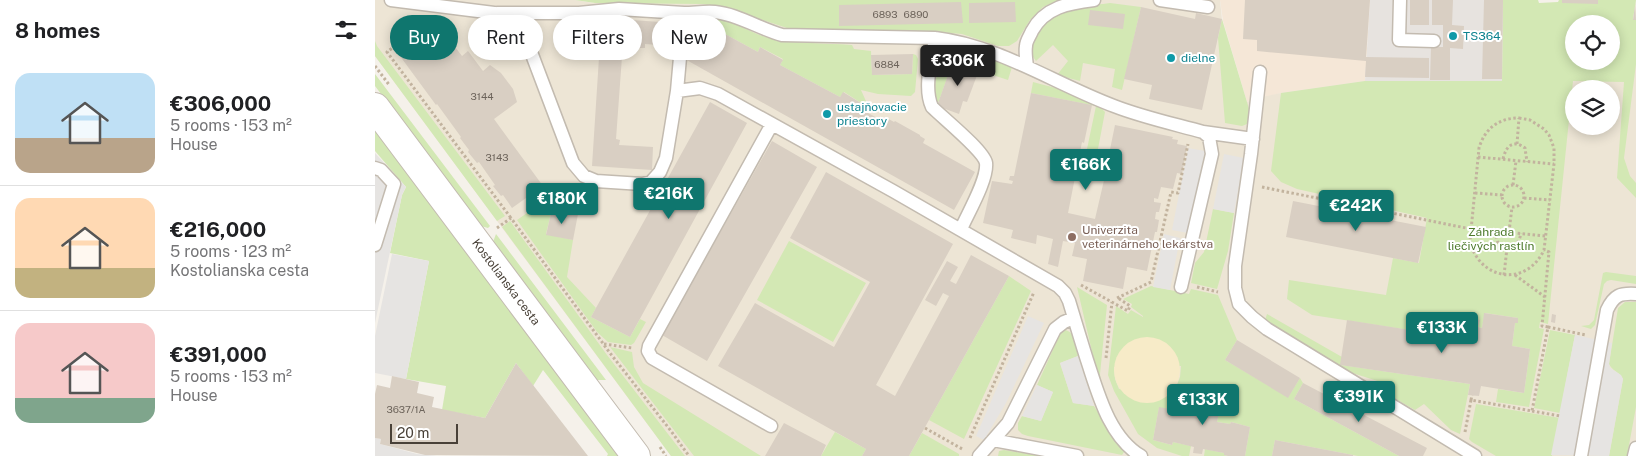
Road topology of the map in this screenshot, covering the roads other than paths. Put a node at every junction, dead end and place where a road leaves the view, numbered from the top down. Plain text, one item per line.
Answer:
1 (391, 0) edge
2 (1093, 0) edge
3 (1160, 0) edge
4 (1400, 0) edge
5 (1207, 7) dead end
6 (495, 13) junction
7 (684, 13) junction
8 (935, 38) junction
9 (1434, 41) dead end
10 (1027, 66) junction
11 (1260, 72) dead end
12 (677, 90) junction
13 (375, 107) edge
14 (772, 124) junction
15 (1197, 130) junction
16 (1253, 139) junction
17 (375, 168) edge
18 (961, 229) junction
19 (375, 245) edge
20 (1181, 285) road end
21 (1636, 294) edge
22 (1074, 318) junction
23 (771, 426) dead end
24 (993, 440) junction
25 (1636, 448) edge
26 (975, 454) edge
27 (636, 456) edge
28 (1077, 456) edge
29 (1141, 456) edge
30 (1475, 456) edge
31 (1581, 456) edge
32 (1634, 456) edge

1 - 6 lane
2 - 10 lane
3 - 5 lane
4 - 9 lane
6 - 7 lane
6 - 12 lane
7 - 8 lane
7 - 12 lane
8 - 10 lane
8 - 18 lane
10 - 15 lane
11 - 16 lane
12 - 14 lane
13 - 27 street, Kostolianska cesta
14 - 18 lane
14 - 23 lane
15 - 16 lane
15 - 20 lane
16 - 30 lane
17 - 19 lane
18 - 22 lane
21 - 31 lane
22 - 24 lane
22 - 29 lane
24 - 26 lane
24 - 28 lane
25 - 32 lane

